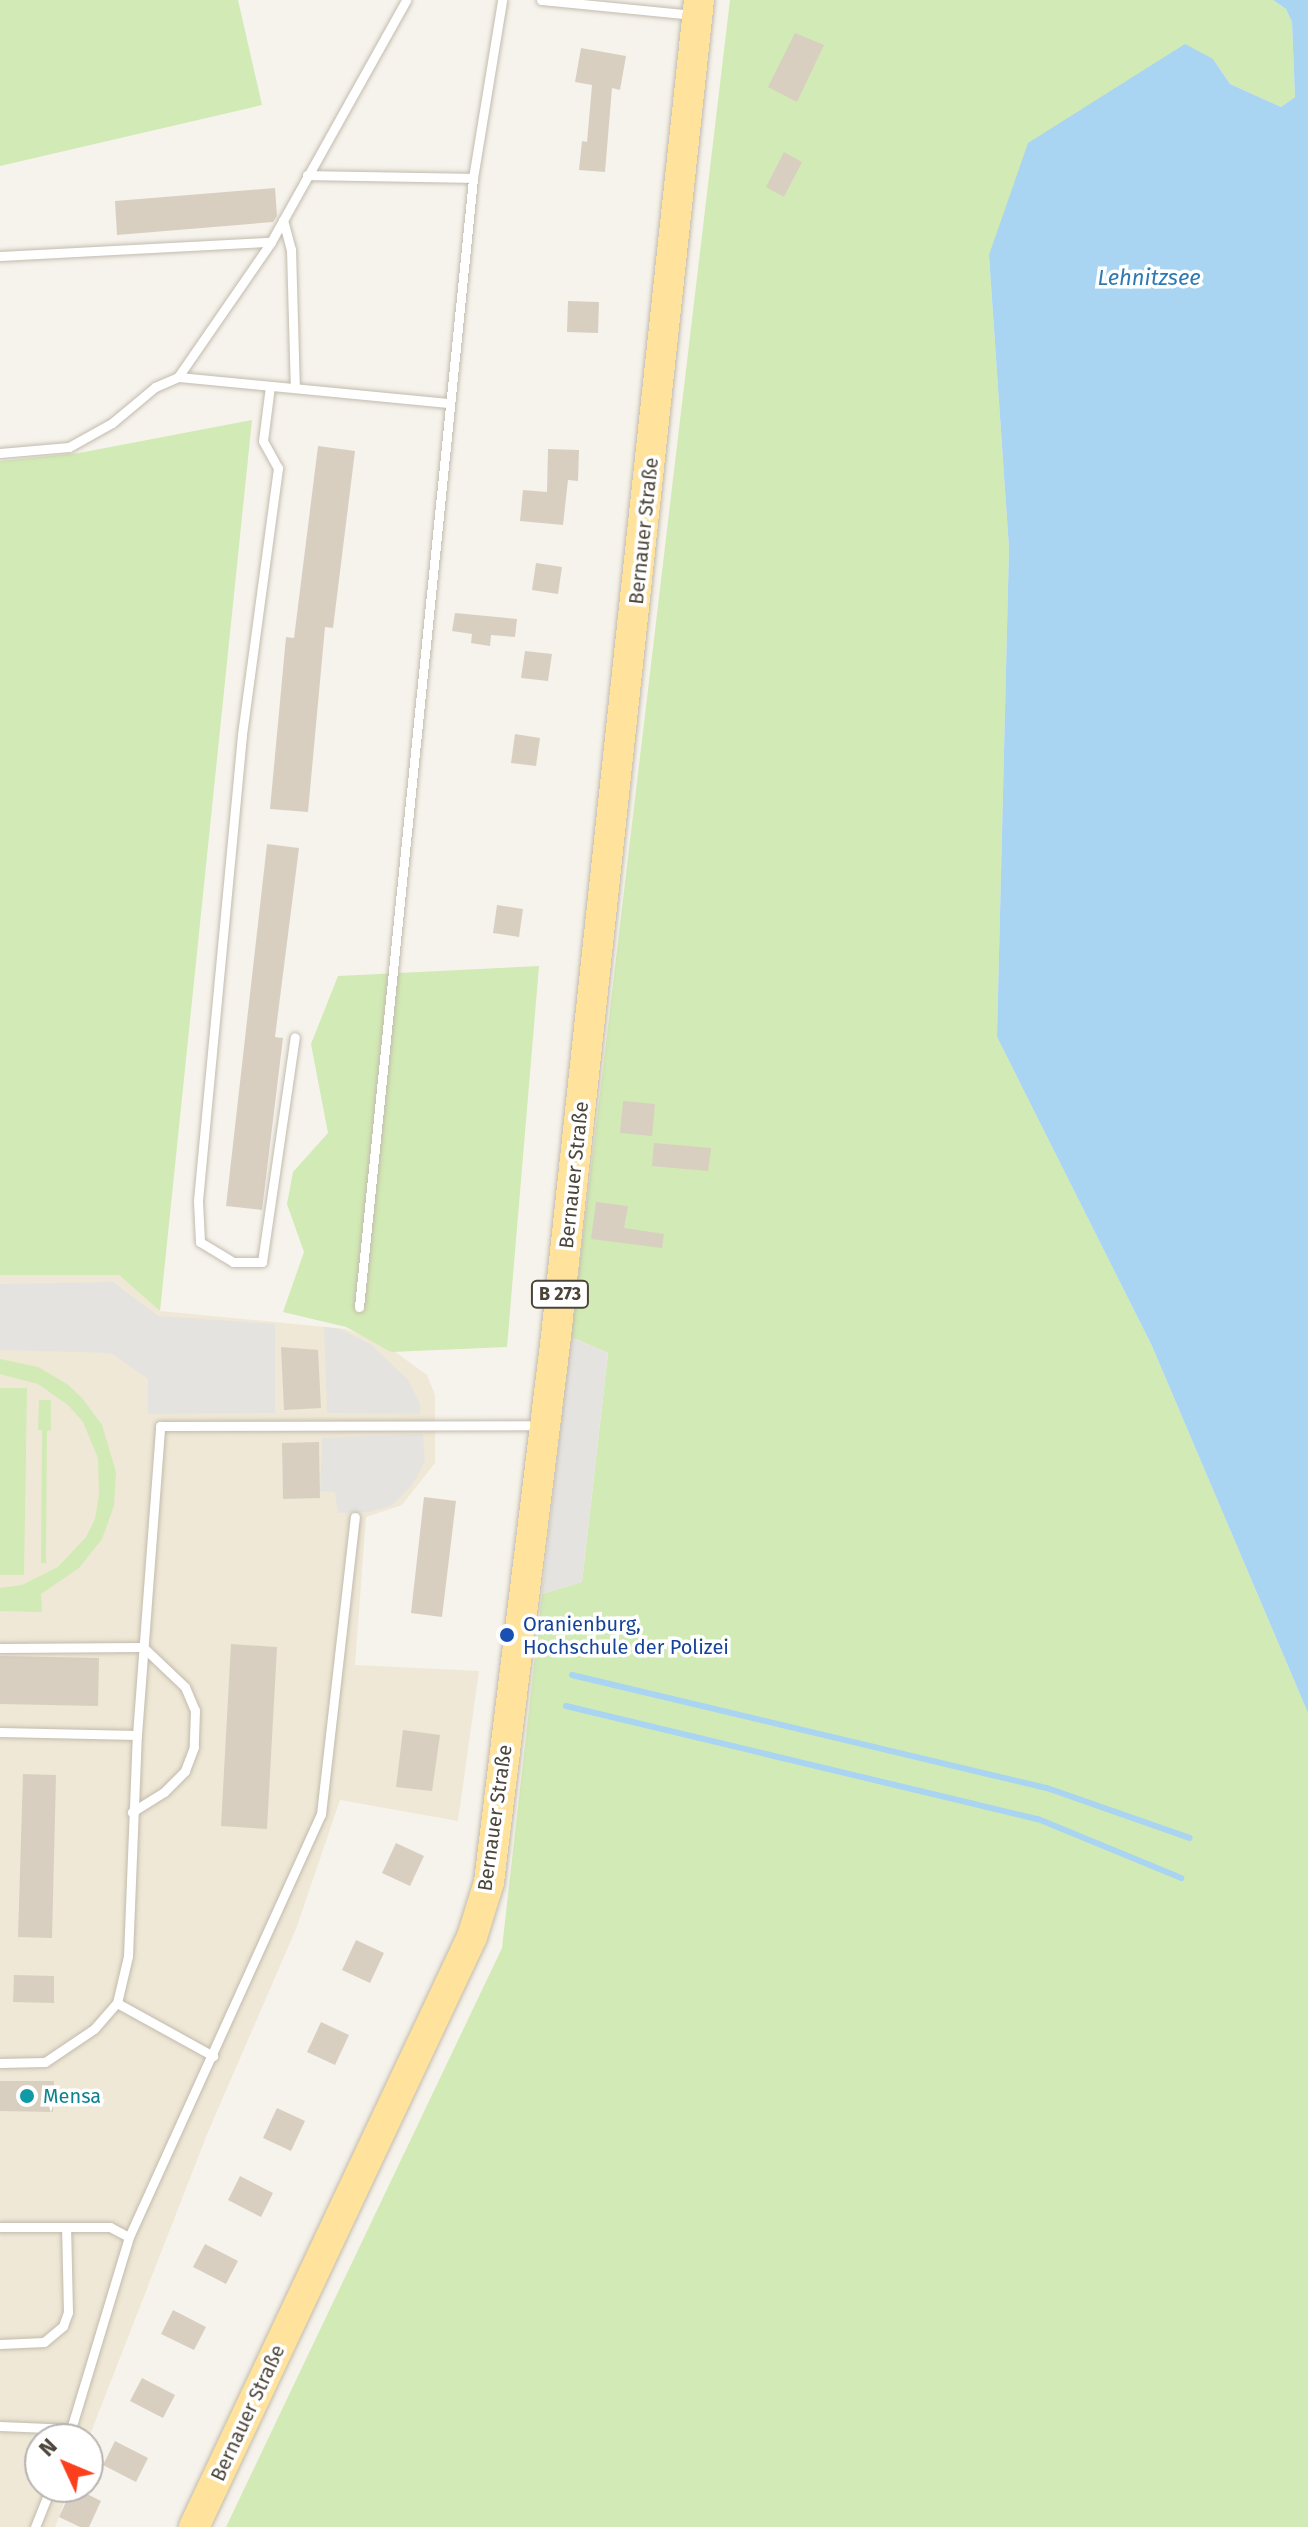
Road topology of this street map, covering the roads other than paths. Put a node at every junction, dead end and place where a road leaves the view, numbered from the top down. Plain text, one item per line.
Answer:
1 (406, 0) edge
2 (502, 0) edge
3 (541, 0) edge
4 (698, 7) edge
5 (307, 175) junction
6 (473, 178) junction
7 (283, 220) junction
8 (271, 242) junction
9 (0, 256) edge
10 (178, 377) junction
11 (270, 386) junction
12 (295, 388) junction
13 (449, 403) junction
14 (0, 453) edge
15 (295, 1037) dead end
16 (359, 1307) dead end
17 (545, 1425) junction
18 (355, 1517) dead end
19 (143, 1647) junction
20 (0, 1648) edge
21 (0, 1732) edge
22 (137, 1735) junction
23 (132, 1812) junction
24 (117, 2003) junction
25 (213, 2056) junction
26 (0, 2063) edge
27 (0, 2227) edge
28 (66, 2227) junction
29 (129, 2237) junction
30 (0, 2344) edge
31 (73, 2423) edge
32 (0, 2426) edge
33 (24, 2426) edge
34 (45, 2503) edge
35 (35, 2527) edge
36 (194, 2527) edge

1 - 5 lane
2 - 6 lane
3 - 4 lane
4 - 17 main road, Bernauer Straße / B 273
5 - 6 lane
5 - 7 lane
6 - 13 lane
7 - 8 lane
7 - 12 lane
8 - 9 lane
8 - 10 lane
10 - 11 lane
10 - 14 lane
11 - 12 lane
11 - 15 lane
12 - 13 lane
13 - 16 lane
17 - 19 lane
17 - 36 main road, Bernauer Straße / B 273
18 - 25 lane
19 - 20 lane
19 - 22 lane
19 - 23 lane
21 - 22 lane
22 - 23 lane
23 - 24 lane
24 - 25 lane
24 - 26 lane
25 - 29 lane
27 - 28 lane
28 - 29 lane
28 - 30 lane
29 - 31 lane
32 - 33 lane
34 - 35 lane

